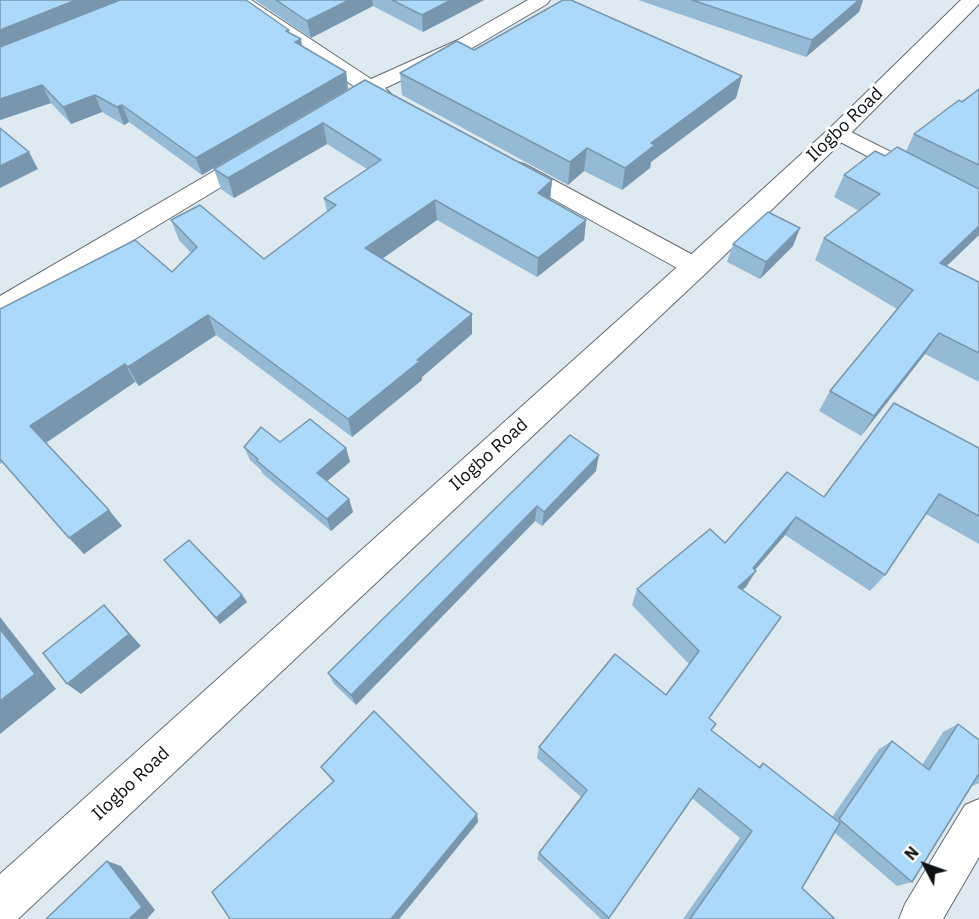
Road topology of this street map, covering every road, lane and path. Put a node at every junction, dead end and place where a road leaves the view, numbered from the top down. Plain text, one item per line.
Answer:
1 (239, 0) edge
2 (541, 0) edge
3 (972, 0) edge
4 (368, 88) junction
5 (399, 105) edge
6 (318, 118) edge
7 (839, 132) junction
8 (267, 149) edge
9 (501, 161) edge
10 (979, 206) edge
11 (695, 267) junction
12 (0, 308) edge
13 (979, 819) edge
14 (0, 905) edge
15 (921, 919) edge

1 - 4 street
2 - 4 street
3 - 7 main road, Ilogbo Road
4 - 5 street
4 - 6 street
7 - 10 street
7 - 11 main road, Ilogbo Road
8 - 12 street
9 - 11 street
11 - 14 main road, Ilogbo Road
13 - 15 street

